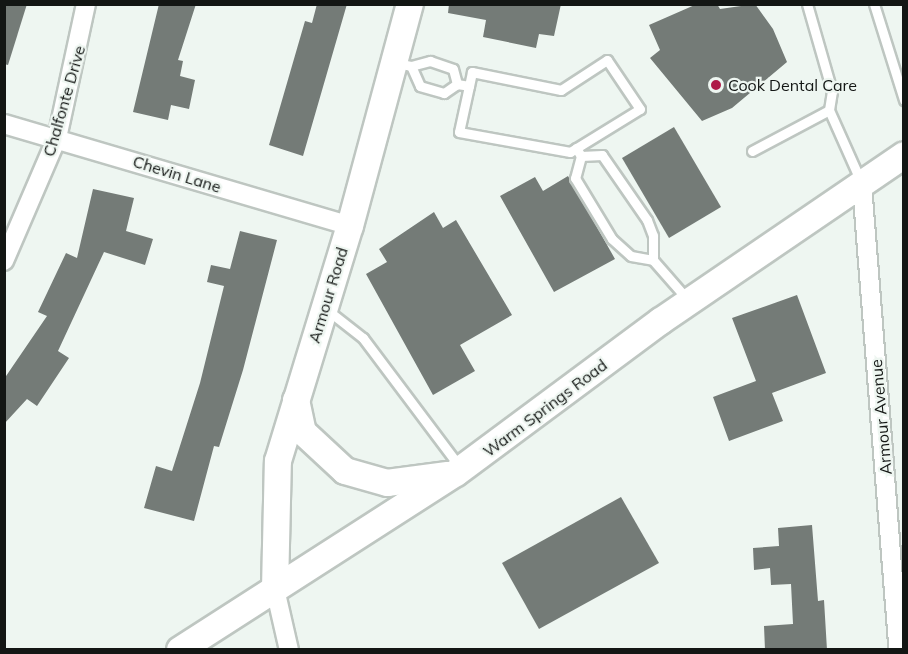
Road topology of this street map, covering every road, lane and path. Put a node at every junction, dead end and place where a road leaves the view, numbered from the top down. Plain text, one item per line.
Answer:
1 (86, 4) edge
2 (410, 4) edge
3 (807, 4) edge
4 (874, 4) edge
5 (402, 65) junction
6 (457, 84) junction
7 (469, 86) junction
8 (903, 100) edge
9 (829, 110) junction
10 (4, 124) edge
11 (57, 138) junction
12 (752, 151) dead end
13 (579, 152) junction
14 (903, 155) edge
15 (862, 185) junction
16 (350, 226) junction
17 (653, 260) junction
18 (4, 261) edge
19 (689, 302) junction
20 (324, 308) junction
21 (296, 400) junction
22 (459, 471) junction
23 (276, 589) junction
24 (180, 650) edge
25 (288, 650) edge
26 (899, 650) edge

1 - 11 street, Chalfonte Drive
2 - 5 main road, Armour Road
3 - 9 lane
4 - 8 lane
5 - 6 lane
5 - 6 lane
5 - 16 main road, Armour Road
6 - 7 lane
7 - 13 lane
7 - 13 lane
9 - 12 lane
9 - 15 lane
10 - 11 street, Chevin Lane
11 - 16 street, Chevin Lane
11 - 18 street, Chalfonte Drive
13 - 17 lane
13 - 17 lane
14 - 15 main road, Warm Springs Road
15 - 19 main road, Warm Springs Road
15 - 26 street, Armour Avenue
16 - 20 main road, Armour Road
17 - 19 lane
19 - 22 main road, Warm Springs Road
20 - 21 main road, Armour Road
20 - 22 lane
21 - 22 main road
21 - 23 main road, Armour Road
22 - 23 main road, Warm Springs Road
23 - 24 main road, Warm Springs Road
23 - 25 street

